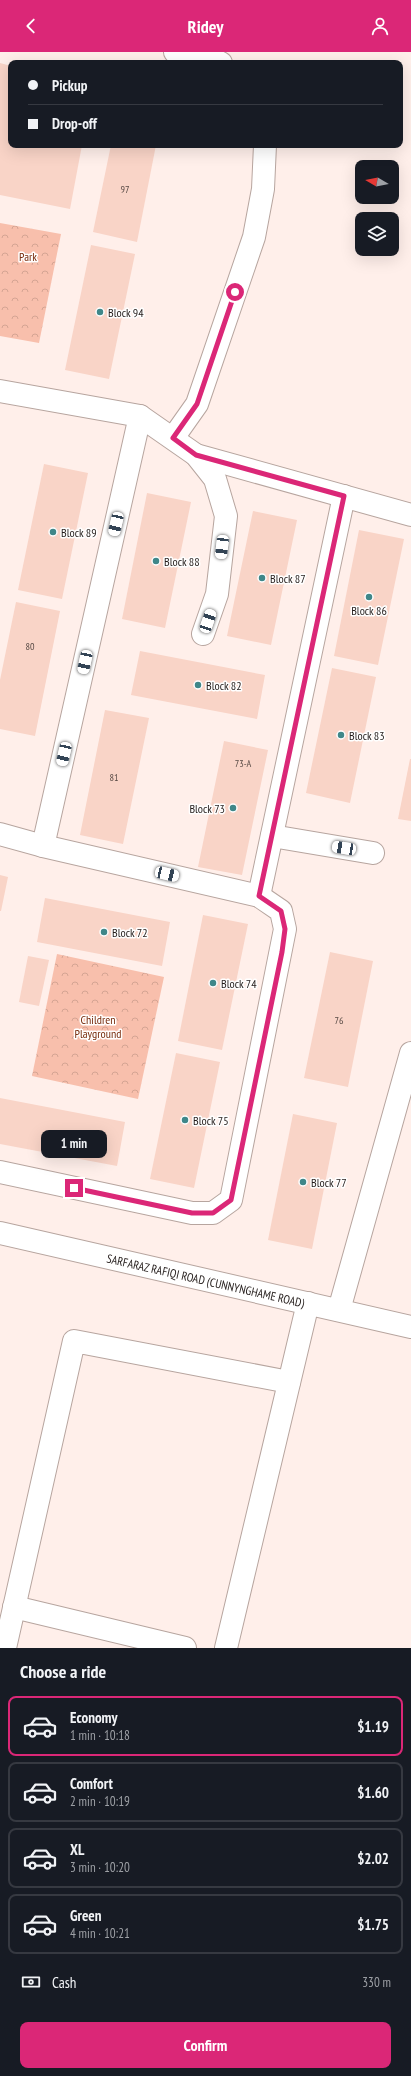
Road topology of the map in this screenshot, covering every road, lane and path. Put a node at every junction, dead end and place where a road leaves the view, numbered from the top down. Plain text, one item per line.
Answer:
1 (175, 52) edge
2 (215, 60) edge
3 (265, 148) edge
4 (0, 391) edge
5 (140, 416) junction
6 (173, 438) junction
7 (196, 455) junction
8 (344, 496) junction
9 (411, 515) edge
10 (203, 634) dead end
11 (0, 834) edge
12 (272, 836) junction
13 (43, 846) junction
14 (374, 853) dead end
15 (259, 896) junction
16 (411, 1053) edge
17 (0, 1172) edge
18 (0, 1233) edge
19 (308, 1303) junction
20 (339, 1310) junction
21 (411, 1327) edge
22 (289, 1382) junction
23 (14, 1607) junction
24 (5, 1648) edge
25 (185, 1648) edge
26 (226, 1648) edge

1 - 2 street
3 - 6 street
4 - 5 street
5 - 6 street
5 - 13 street
6 - 7 street
7 - 8 street
7 - 10 street
8 - 9 street
8 - 12 street
11 - 13 street
12 - 14 street
12 - 15 street
13 - 15 street
15 - 17 street
16 - 20 street
18 - 19 street, SARFARAZ RAFIQI ROAD (CUNNYNGHAME ROAD)
19 - 20 street, SARFARAZ RAFIQI ROAD (CUNNYNGHAME ROAD)
19 - 22 street
20 - 21 street, SARFARAZ RAFIQI ROAD (CUNNYNGHAME ROAD)
22 - 23 street
22 - 26 street
23 - 24 street
23 - 25 street

